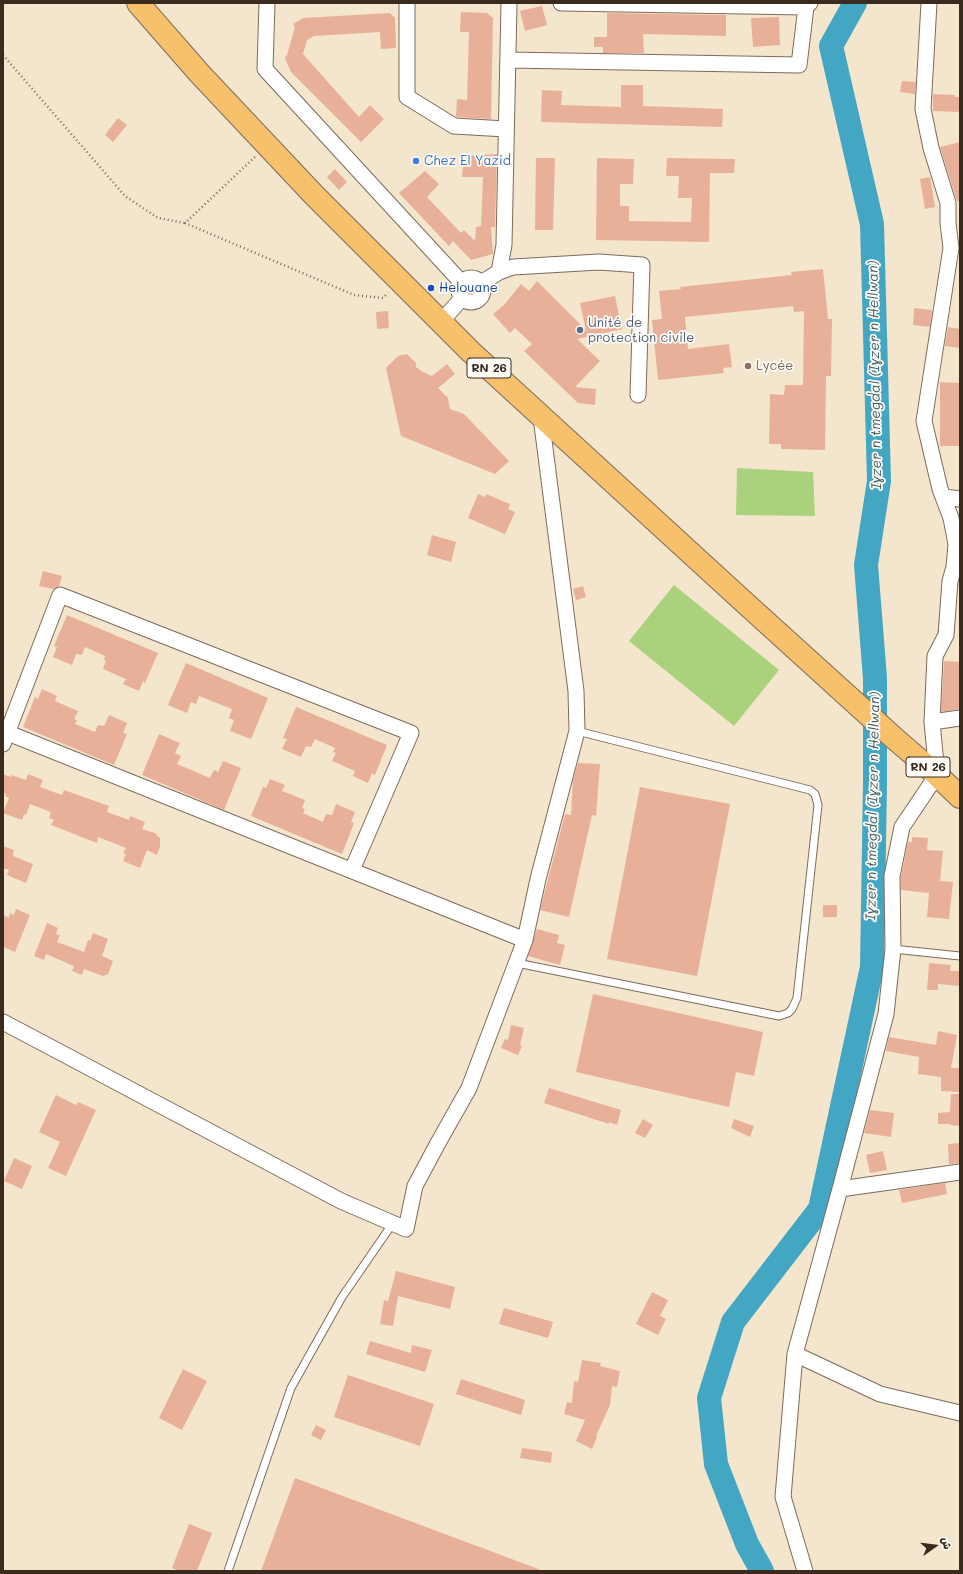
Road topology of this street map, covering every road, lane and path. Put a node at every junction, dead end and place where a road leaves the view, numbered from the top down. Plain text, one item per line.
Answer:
1 (138, 3) edge
2 (267, 3) edge
3 (407, 3) edge
4 (509, 3) edge
5 (561, 3) edge
6 (929, 3) edge
7 (808, 5) edge
8 (3, 55) edge
9 (508, 60) junction
10 (506, 129) junction
11 (267, 146) junction
12 (954, 201) edge
13 (185, 223) junction
14 (499, 272) junction
15 (400, 281) junction
16 (462, 283) junction
17 (481, 283) junction
18 (462, 298) junction
19 (441, 322) junction
20 (638, 395) dead end
21 (541, 417) junction
22 (944, 497) junction
23 (960, 499) edge
24 (957, 567) edge
25 (960, 718) edge
26 (932, 722) junction
27 (577, 732) junction
28 (5, 736) edge
29 (937, 775) junction
30 (960, 797) edge
31 (352, 870) junction
32 (526, 940) junction
33 (894, 949) junction
34 (960, 956) edge
35 (517, 963) junction
36 (3, 1022) edge
37 (960, 1172) edge
38 (840, 1189) junction
39 (393, 1223) junction
40 (795, 1354) junction
41 (960, 1413) edge
42 (228, 1571) edge
43 (805, 1571) edge

1 - 11 main road, RN 26
2 - 16 street
3 - 10 street
4 - 9 street
5 - 7 street
6 - 12 street
7 - 9 street
8 - 13 path
9 - 10 street
10 - 14 street
11 - 13 path
11 - 15 main road, RN 26
12 - 22 street
13 - 15 path
14 - 17 street
14 - 20 street
15 - 19 main road, RN 26
16 - 17 street
16 - 18 street
17 - 18 street
18 - 19 street
19 - 21 main road, RN 26
21 - 27 street
21 - 29 main road, RN 26
22 - 23 street
22 - 24 street
24 - 26 street
25 - 26 street
26 - 29 street
27 - 32 street
27 - 35 lane
28 - 31 street
28 - 31 street
29 - 30 main road, RN 26
29 - 33 street
31 - 32 street
32 - 35 street
33 - 34 lane
33 - 38 street
35 - 39 street
36 - 39 street
37 - 38 street
38 - 40 street
39 - 42 lane
40 - 41 street
40 - 43 street

